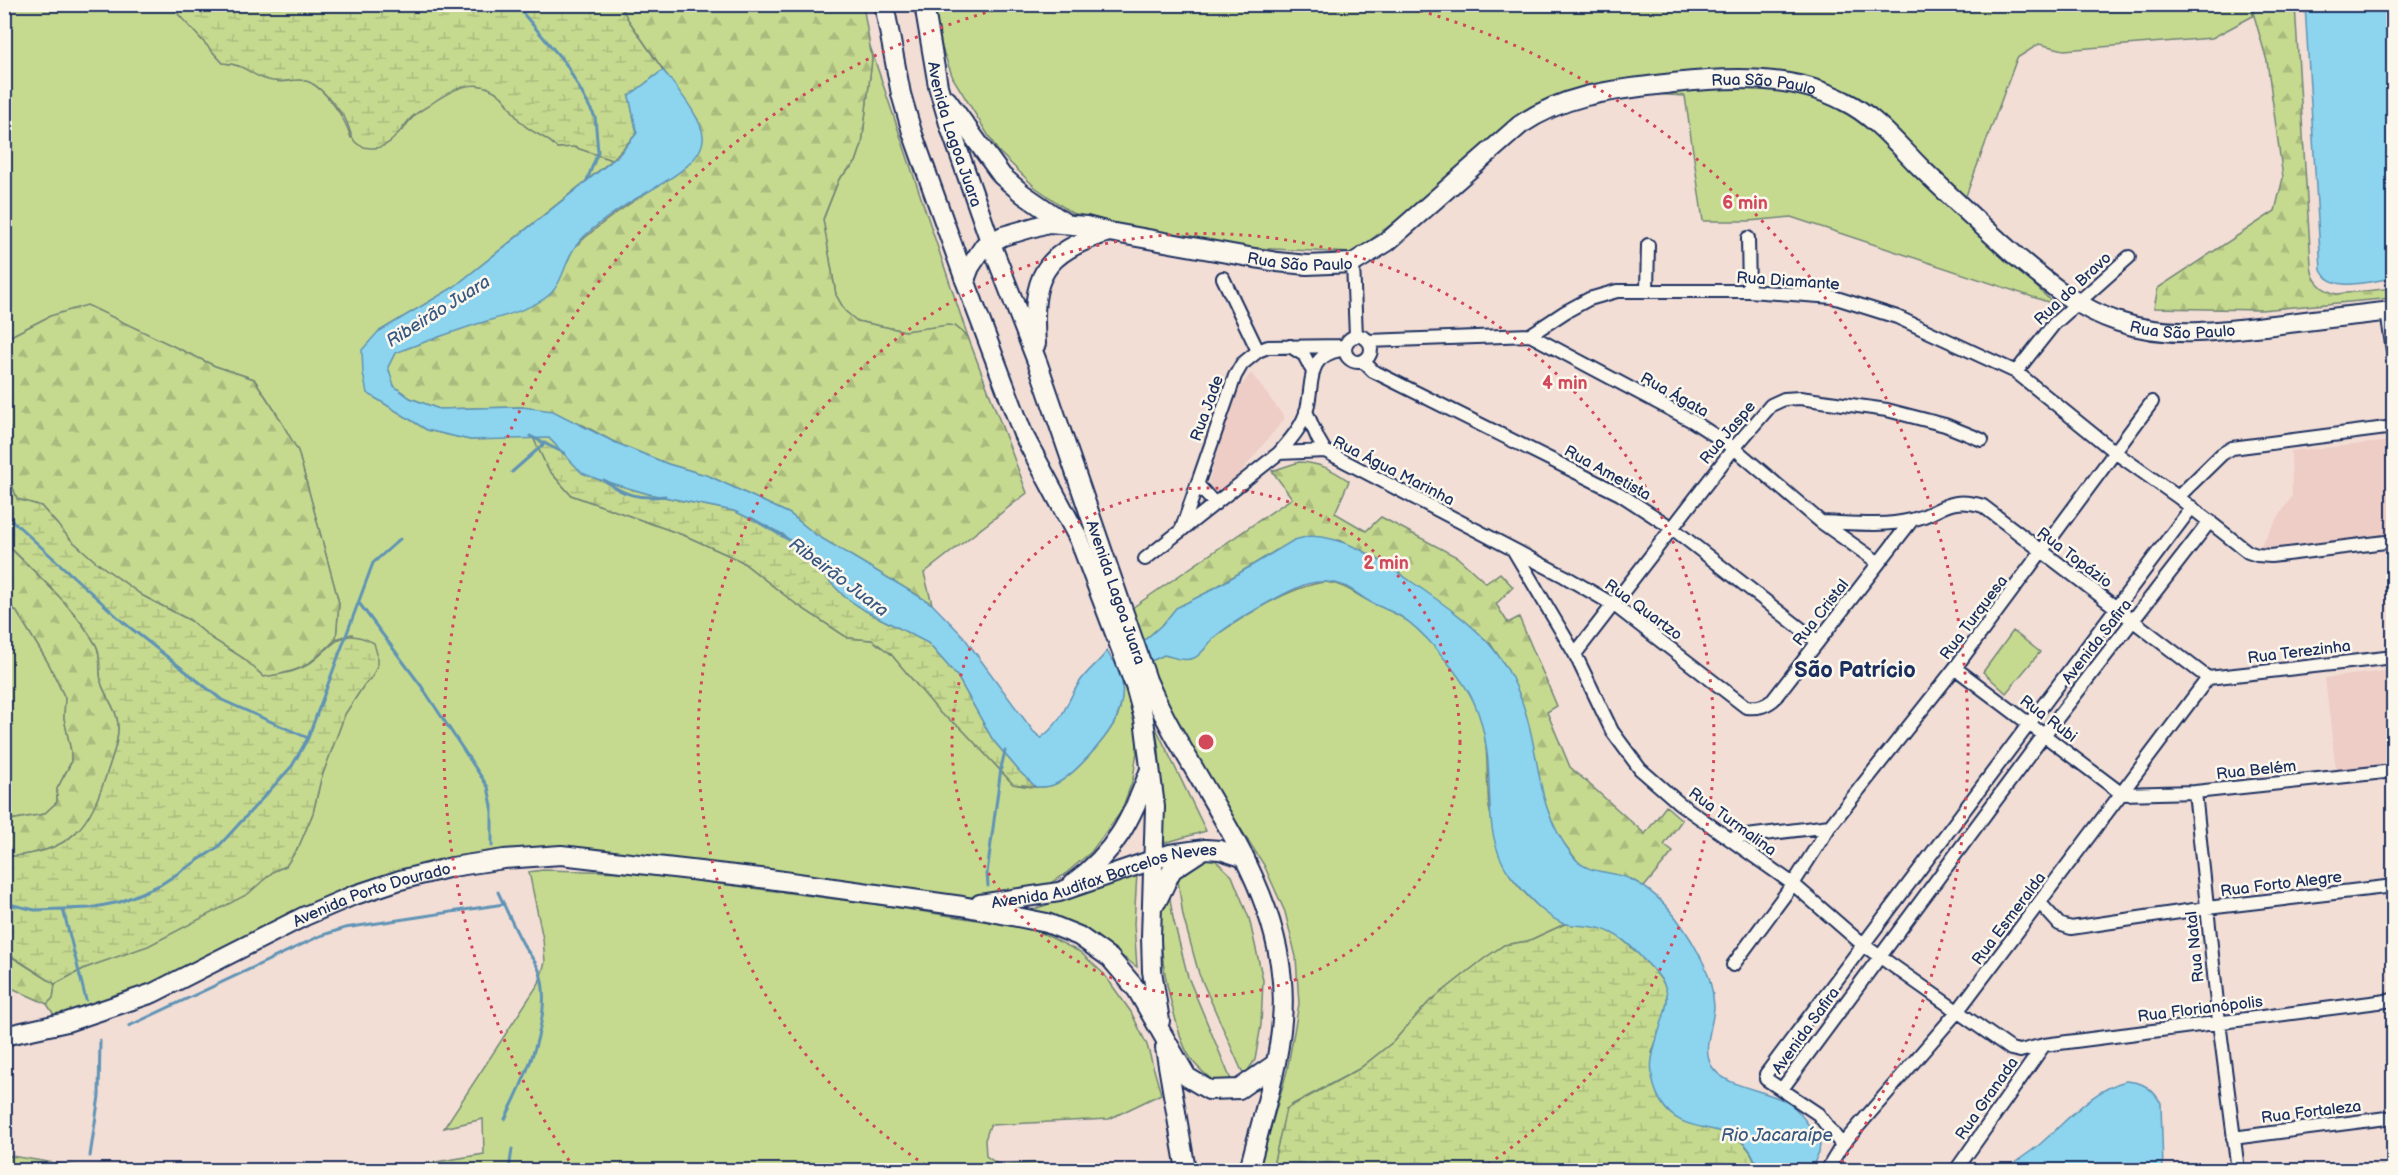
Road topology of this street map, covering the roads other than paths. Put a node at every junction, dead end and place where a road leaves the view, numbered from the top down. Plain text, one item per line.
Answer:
1 (884, 4) edge
2 (924, 4) edge
3 (938, 87) junction
4 (1065, 223) junction
5 (1109, 232) junction
6 (1748, 238) dead end
7 (990, 242) junction
8 (1648, 245) dead end
9 (2129, 257) dead end
10 (1353, 263) junction
11 (1223, 278) dead end
12 (965, 280) junction
13 (1647, 291) junction
14 (1749, 291) junction
15 (2078, 305) junction
16 (2390, 311) edge
17 (1530, 335) junction
18 (1356, 336) junction
19 (1368, 341) junction
20 (1290, 346) junction
21 (1345, 347) junction
22 (1258, 351) junction
23 (2394, 358) edge
24 (1363, 361) junction
25 (1038, 364) junction
26 (1312, 370) junction
27 (2016, 372) junction
28 (2152, 402) dead end
29 (1306, 411) junction
30 (2394, 427) edge
31 (1982, 440) dead end
32 (1734, 448) junction
33 (1325, 451) junction
34 (1279, 453) junction
35 (2116, 453) junction
36 (1197, 484) junction
37 (2178, 497) junction
38 (1215, 504) junction
39 (2192, 507) junction
40 (1912, 520) junction
41 (2210, 521) junction
42 (1821, 522) junction
43 (1672, 528) junction
44 (1181, 532) junction
45 (2394, 541) edge
46 (1514, 551) junction
47 (2041, 552) junction
48 (1144, 559) dead end
49 (1879, 562) junction
50 (1614, 605) junction
51 (2116, 608) junction
52 (2132, 620) junction
53 (1120, 625) junction
54 (1818, 642) junction
55 (1575, 654) junction
56 (2394, 657) edge
57 (1955, 668) junction
58 (2208, 678) junction
59 (1141, 683) junction
60 (1746, 707) joint
61 (2028, 724) junction
62 (2044, 735) junction
63 (1151, 764) junction
64 (2394, 771) edge
65 (2195, 792) junction
66 (2122, 794) junction
67 (1830, 826) junction
68 (1730, 838) junction
69 (1204, 849) junction
70 (1245, 858) junction
71 (1154, 860) junction
72 (760, 878) joint
73 (1793, 884) junction
74 (2394, 886) edge
75 (1059, 892) junction
76 (2040, 903) junction
77 (962, 906) junction
78 (2207, 908) junction
79 (1152, 913) junction
80 (1862, 944) junction
81 (1880, 957) junction
82 (1733, 965) dead end
83 (2394, 1000) edge
84 (1957, 1012) junction
85 (2219, 1022) junction
86 (4, 1036) edge
87 (1163, 1036) junction
88 (2044, 1045) junction
89 (2011, 1049) joint
90 (1275, 1064) junction
91 (1782, 1089) junction
92 (2394, 1117) edge
93 (2233, 1138) junction
94 (1842, 1145) junction
95 (1186, 1170) edge
96 (1249, 1170) edge
97 (1827, 1170) edge
98 (1956, 1170) edge
99 (2238, 1170) edge

1 - 12 main road, Avenida Lagoa Juara
2 - 3 main road, Avenida Lagoa Juara
3 - 4 main road
3 - 7 main road, Avenida Lagoa Juara
4 - 5 main road, Rua São Paulo
4 - 7 main road, Rua São Paulo
5 - 10 main road, Rua São Paulo
5 - 25 main road
6 - 14 street
7 - 12 main road
7 - 25 main road, Avenida Lagoa Juara
8 - 13 street
9 - 15 street, Rua do Bravo
10 - 15 main road, Rua São Paulo
10 - 18 street
11 - 22 street
12 - 53 main road, Avenida Lagoa Juara
13 - 14 street, Rua Diamante
13 - 17 street, Rua Diamante
14 - 27 street, Rua Diamante
15 - 16 main road, Rua São Paulo
15 - 27 street, Rua do Bravo
16 - 23 street
17 - 19 street, Rua Diamante
17 - 32 street, Rua Ágata
18 - 19 street
18 - 21 street
19 - 24 street
20 - 21 street
20 - 22 street
20 - 26 street
21 - 24 street
21 - 26 street
22 - 36 street, Rua Jade
24 - 43 street, Rua Ametista
25 - 53 main road, Avenida Lagoa Juara
26 - 29 street
27 - 35 street, Rua Diamante
28 - 35 street, Rua Turquesa
29 - 33 street
29 - 34 street
30 - 37 street
31 - 32 street, Rua Jaspe
32 - 42 street, Rua Ágata
32 - 43 street, Rua Jaspe
33 - 34 street, Rua Água Marinha
33 - 46 street, Rua Água Marinha
34 - 38 street
35 - 37 street, Rua Diamante
35 - 47 street, Rua Turquesa
36 - 38 street
36 - 44 street, Rua Jade
37 - 39 street, Rua Diamante
38 - 44 street
39 - 41 street, Rua Diamante
39 - 51 street, Avenida Safira
40 - 42 street
40 - 47 street, Rua Topázio
40 - 49 street, Rua Cristal
41 - 45 street, Rua Diamante
41 - 52 street, Avenida Safira
42 - 49 street, Rua Ágata
43 - 50 street, Rua Jaspe
43 - 54 street, Rua Ametista
44 - 48 street
46 - 50 street, Rua Quartzo
46 - 55 street, Rua Turmalina
47 - 51 street, Rua Topázio
47 - 57 street, Rua Turquesa
49 - 54 street, Rua Cristal
50 - 55 street, Rua Jaspe
50 - 60 street, Rua Quartzo
51 - 52 street, Rua Topázio
51 - 61 street, Avenida Safira
52 - 58 street, Rua Topázio
52 - 62 street, Avenida Safira
53 - 59 main road, Avenida Lagoa Juara
54 - 60 street, Rua Cristal
55 - 68 street, Rua Turmalina
56 - 58 street, Rua Terezinha
57 - 61 street, Rua Rubi
57 - 67 street, Rua Turquesa
58 - 66 street, Rua Esmeralda
59 - 63 main road, Avenida Lagoa Juara
59 - 70 main road, Avenida Lagoa Juara
61 - 62 street, Rua Rubi
61 - 80 street, Avenida Safira
62 - 66 street, Rua Rubi
62 - 81 street, Avenida Safira
63 - 71 main road, Avenida Lagoa Juara
63 - 75 main road
64 - 65 street, Rua Belém
65 - 66 street, Rua Belém
65 - 78 street, Rua Natal
66 - 76 street, Rua Esmeralda
67 - 68 street
67 - 73 street, Rua Turquesa
68 - 73 street, Rua Turmalina
69 - 70 main road, Avenida Audifax Barcelos Neves
69 - 71 main road, Avenida Audifax Barcelos Neves
69 - 79 main road
70 - 90 main road, Avenida Lagoa Juara
71 - 75 main road, Avenida Audifax Barcelos Neves
71 - 79 main road, Avenida Lagoa Juara
72 - 77 main road, Avenida Audifax Barcelos Neves
72 - 86 main road, Avenida Porto Dourado
73 - 80 street, Rua Turmalina
73 - 82 street, Rua Turquesa
74 - 78 street, Rua Forto Alegre
75 - 77 main road, Avenida Audifax Barcelos Neves
76 - 78 street, Rua Forto Alegre
76 - 84 street, Rua Esmeralda
77 - 87 main road, Avenida Audifax Barcelos Neves
78 - 85 street, Rua Natal
79 - 87 main road, Avenida Lagoa Juara
80 - 81 street, Rua Turmalina
80 - 91 street, Avenida Safira
81 - 84 street, Rua Turmalina
81 - 91 street, Avenida Safira
83 - 85 street, Rua Florianópolis
84 - 89 street, Rua Turmalina
84 - 94 street, Rua Esmeralda
85 - 88 street, Rua Florianópolis
85 - 93 street, Rua Natal
87 - 90 main road, Avenida Audifax Barcelos Neves
87 - 95 main road, Avenida Lagoa Juara
88 - 89 street, Rua Florianópolis
88 - 98 street, Rua Granada
90 - 96 main road, Avenida Lagoa Juara
91 - 94 street
92 - 93 street, Rua Fortaleza
93 - 99 street, Rua Natal
94 - 97 street, Rua Esmeralda

